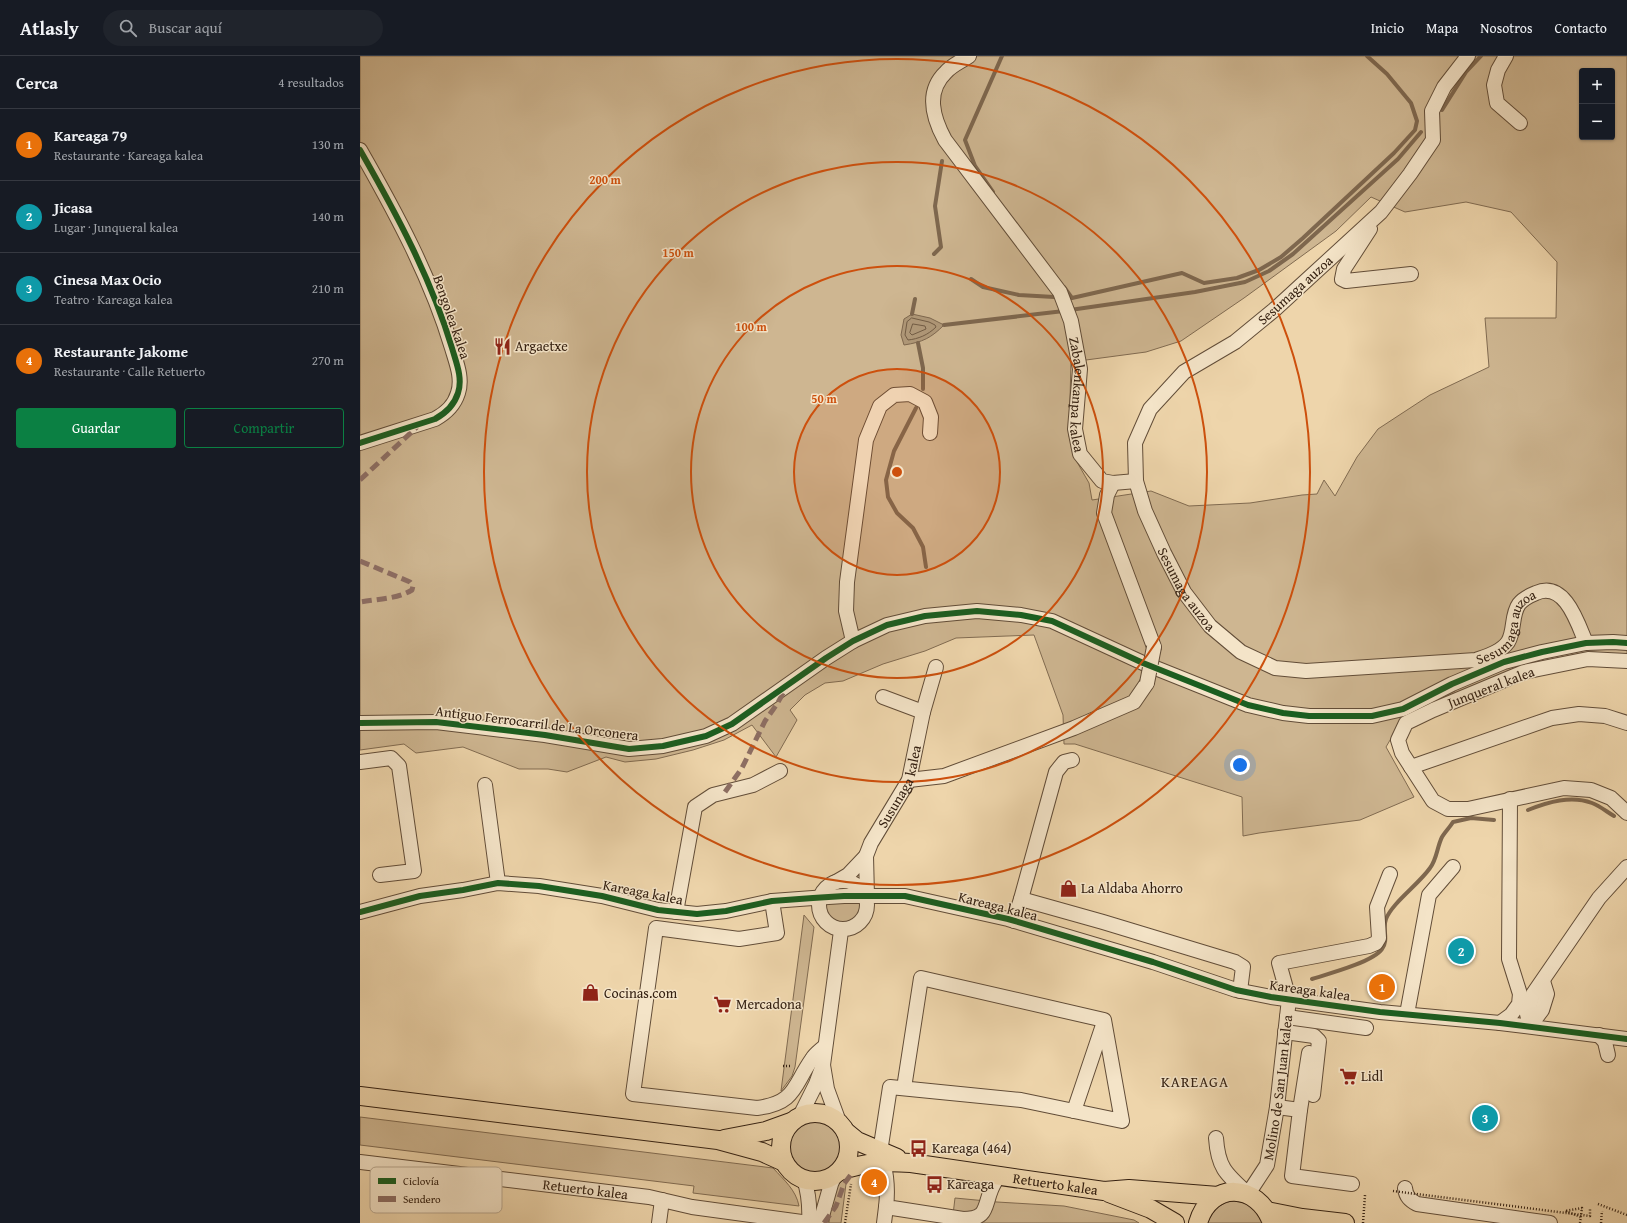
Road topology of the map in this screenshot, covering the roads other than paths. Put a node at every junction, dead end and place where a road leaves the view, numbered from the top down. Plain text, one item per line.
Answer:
1 (969, 56) edge
2 (1468, 56) edge
3 (1506, 56) edge
4 (1520, 123) dead end
5 (360, 150) edge
6 (1381, 212) junction
7 (1411, 274) dead end
8 (930, 433) dead end
9 (360, 443) edge
10 (1136, 481) junction
11 (1113, 483) junction
12 (853, 641) junction
13 (1586, 643) junction
14 (1627, 643) edge
15 (1500, 657) junction
16 (1627, 661) edge
17 (936, 667) dead end
18 (883, 697) dead end
19 (923, 712) junction
20 (360, 723) edge
21 (1627, 723) edge
22 (1072, 760) dead end
23 (360, 762) edge
24 (1411, 767) junction
25 (780, 771) dead end
26 (909, 780) junction
27 (485, 785) dead end
28 (1510, 799) junction
29 (1627, 813) edge
30 (866, 856) junction
31 (1453, 867) dead end
32 (1626, 867) edge
33 (1390, 874) dead end
34 (380, 875) dead end
35 (836, 882) junction
36 (498, 883) junction
37 (867, 896) junction
38 (820, 897) junction
39 (1020, 899) junction
40 (772, 901) junction
41 (360, 912) edge
42 (676, 912) junction
43 (1014, 921) junction
44 (841, 931) junction
45 (1543, 981) junction
46 (1517, 983) junction
47 (1240, 991) junction
48 (1289, 999) junction
49 (1407, 1014) junction
50 (1287, 1017) junction
51 (1104, 1020) junction
52 (1500, 1023) junction
53 (1530, 1026) junction
54 (1366, 1028) dead end
55 (1285, 1032) junction
56 (1599, 1035) junction
57 (1627, 1039) edge
58 (826, 1046) junction
59 (1309, 1053) dead end
60 (1608, 1055) dead end
61 (823, 1065) junction
62 (904, 1088) junction
63 (1313, 1095) dead end
64 (360, 1096) edge
65 (1277, 1107) junction
66 (1300, 1110) junction
67 (1074, 1111) junction
68 (796, 1119) junction
69 (842, 1127) junction
70 (1216, 1138) dead end
71 (718, 1140) junction
72 (882, 1156) junction
73 (360, 1162) edge
74 (784, 1162) junction
75 (401, 1167) edge
76 (843, 1170) junction
77 (998, 1175) junction
78 (502, 1179) edge
79 (804, 1179) junction
80 (1352, 1184) dead end
81 (1399, 1190) road end
82 (1104, 1191) junction
83 (1248, 1194) junction
84 (1218, 1196) junction
85 (662, 1200) junction
86 (886, 1207) junction
87 (1270, 1217) edge
88 (659, 1223) edge
89 (809, 1223) edge
90 (820, 1223) edge
91 (884, 1223) edge
92 (1175, 1223) edge
93 (1198, 1223) edge
94 (1345, 1223) edge
95 (1550, 1223) edge

1 - 11 street, Zabalenkanpa kalea
2 - 6 street, Sesumaga auzoa
3 - 4 street
5 - 9 street, Bengolea kalea
6 - 7 street, Sesumaga auzoa
6 - 10 street, Sesumaga auzoa
8 - 12 street
10 - 11 street
10 - 15 street, Sesumaga auzoa
11 - 26 street, bridge
12 - 15 street, Antiguo Ferrocarril de La Orconera
12 - 20 street, Antiguo Ferrocarril de La Orconera
13 - 14 street, Antiguo Ferrocarril de La Orconera
13 - 15 street, Antiguo Ferrocarril de La Orconera
13 - 15 street, Sesumaga auzoa
16 - 24 street, Junqueral kalea
17 - 19 street, Susunaga kalea
18 - 19 street
19 - 26 street, Susunaga kalea
21 - 24 street
22 - 39 street
23 - 34 street
24 - 28 street, Junqueral kalea
25 - 42 street, Kareaga kalea
26 - 30 street, Susunaga kalea
27 - 36 street
28 - 29 street, Junqueral kalea
28 - 46 street
30 - 35 street
30 - 37 street
31 - 49 street
32 - 45 street
33 - 48 street
35 - 37 street
35 - 38 street
36 - 41 street, Kareaga kalea
36 - 42 street, Kareaga kalea
37 - 38 street, Kareaga kalea
37 - 43 street, Kareaga kalea
37 - 44 street
38 - 40 street, Kareaga kalea
38 - 44 street
39 - 43 street
39 - 47 street
40 - 42 street, Kareaga kalea
40 - 58 street
43 - 47 street, Kareaga kalea
44 - 58 street
45 - 46 street
45 - 53 street
46 - 52 street
47 - 48 street, Kareaga kalea
48 - 49 street, Kareaga kalea
48 - 50 street, Molino de San Juan kalea
49 - 52 street, Kareaga kalea
50 - 54 street
50 - 55 street, Molino de San Juan kalea
51 - 62 street
51 - 67 street
51 - 67 street
52 - 53 street, Kareaga kalea
53 - 56 street, Kareaga kalea
55 - 63 street
55 - 65 street, Molino de San Juan kalea
56 - 57 street, Kareaga kalea
56 - 60 street
58 - 61 street
59 - 66 street
61 - 68 street
61 - 69 street
62 - 67 street
62 - 72 street
64 - 71 main road
65 - 66 street
65 - 83 street, Molino de San Juan kalea
66 - 80 street
68 - 69 main road
68 - 71 main road
68 - 74 main road
69 - 72 main road, Retuerto kalea
69 - 76 main road
70 - 83 street
71 - 74 main road
72 - 76 main road, Retuerto kalea
72 - 77 main road, Retuerto kalea
72 - 86 street
73 - 75 street, Retuerto kalea
74 - 79 main road
76 - 79 main road
76 - 90 street
77 - 82 main road, Retuerto kalea
77 - 86 street
78 - 85 street, Retuerto kalea
79 - 89 street
81 - 95 street
82 - 84 main road
82 - 92 main road
83 - 84 main road
83 - 87 main road
84 - 93 main road
85 - 88 street
85 - 89 street, Retuerto kalea
86 - 91 street
87 - 94 main road

